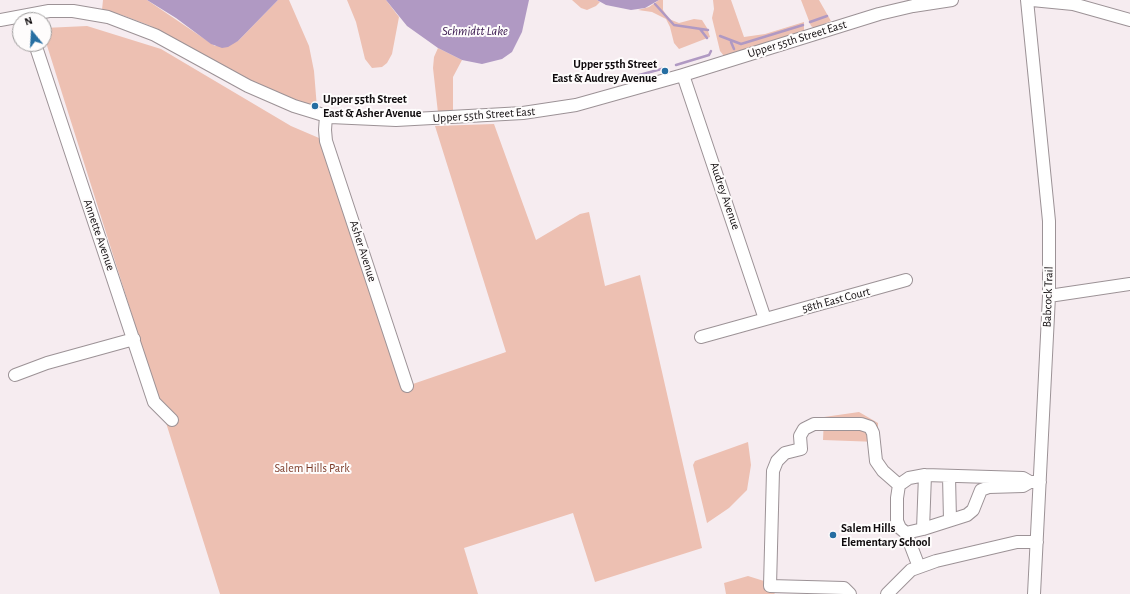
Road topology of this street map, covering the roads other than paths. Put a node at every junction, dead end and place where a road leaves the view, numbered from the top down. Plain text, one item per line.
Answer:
1 (952, 0) edge
2 (1027, 0) edge
3 (1032, 0) edge
4 (42, 12) edge
5 (12, 19) edge
6 (0, 20) edge
7 (1130, 20) edge
8 (38, 52) edge
9 (683, 74) junction
10 (326, 116) junction
11 (906, 280) dead end
12 (1130, 284) edge
13 (1049, 296) junction
14 (765, 318) junction
15 (701, 337) dead end
16 (134, 339) junction
17 (15, 375) dead end
18 (407, 386) dead end
19 (172, 420) dead end
20 (924, 475) junction
21 (949, 476) junction
22 (1035, 482) junction
23 (900, 485) junction
24 (950, 520) junction
25 (923, 529) junction
26 (906, 533) junction
27 (1037, 542) junction
28 (919, 567) junction
29 (850, 594) edge
30 (887, 594) edge
31 (1034, 594) edge

1 - 9 street, Upper 55th Street East
2 - 13 street, Babcock Trail
3 - 7 street
4 - 10 street, Upper 55th Street East
5 - 6 street, Upper 55th Street East
8 - 16 street, Annette Avenue
9 - 10 street, Upper 55th Street East
9 - 14 street, Audrey Avenue
10 - 18 street, Asher Avenue
11 - 14 street, 58th East Court
12 - 13 street
13 - 22 street, Babcock Trail
14 - 15 street, 58th East Court
16 - 17 street
16 - 19 street, Annette Avenue
20 - 21 street
20 - 23 street
20 - 25 street
21 - 22 street
21 - 24 street
22 - 24 street
22 - 27 street, Babcock Trail
23 - 26 street
23 - 29 street
24 - 25 street
25 - 26 street
26 - 28 street
27 - 28 street
27 - 31 street, Babcock Trail
28 - 30 street

